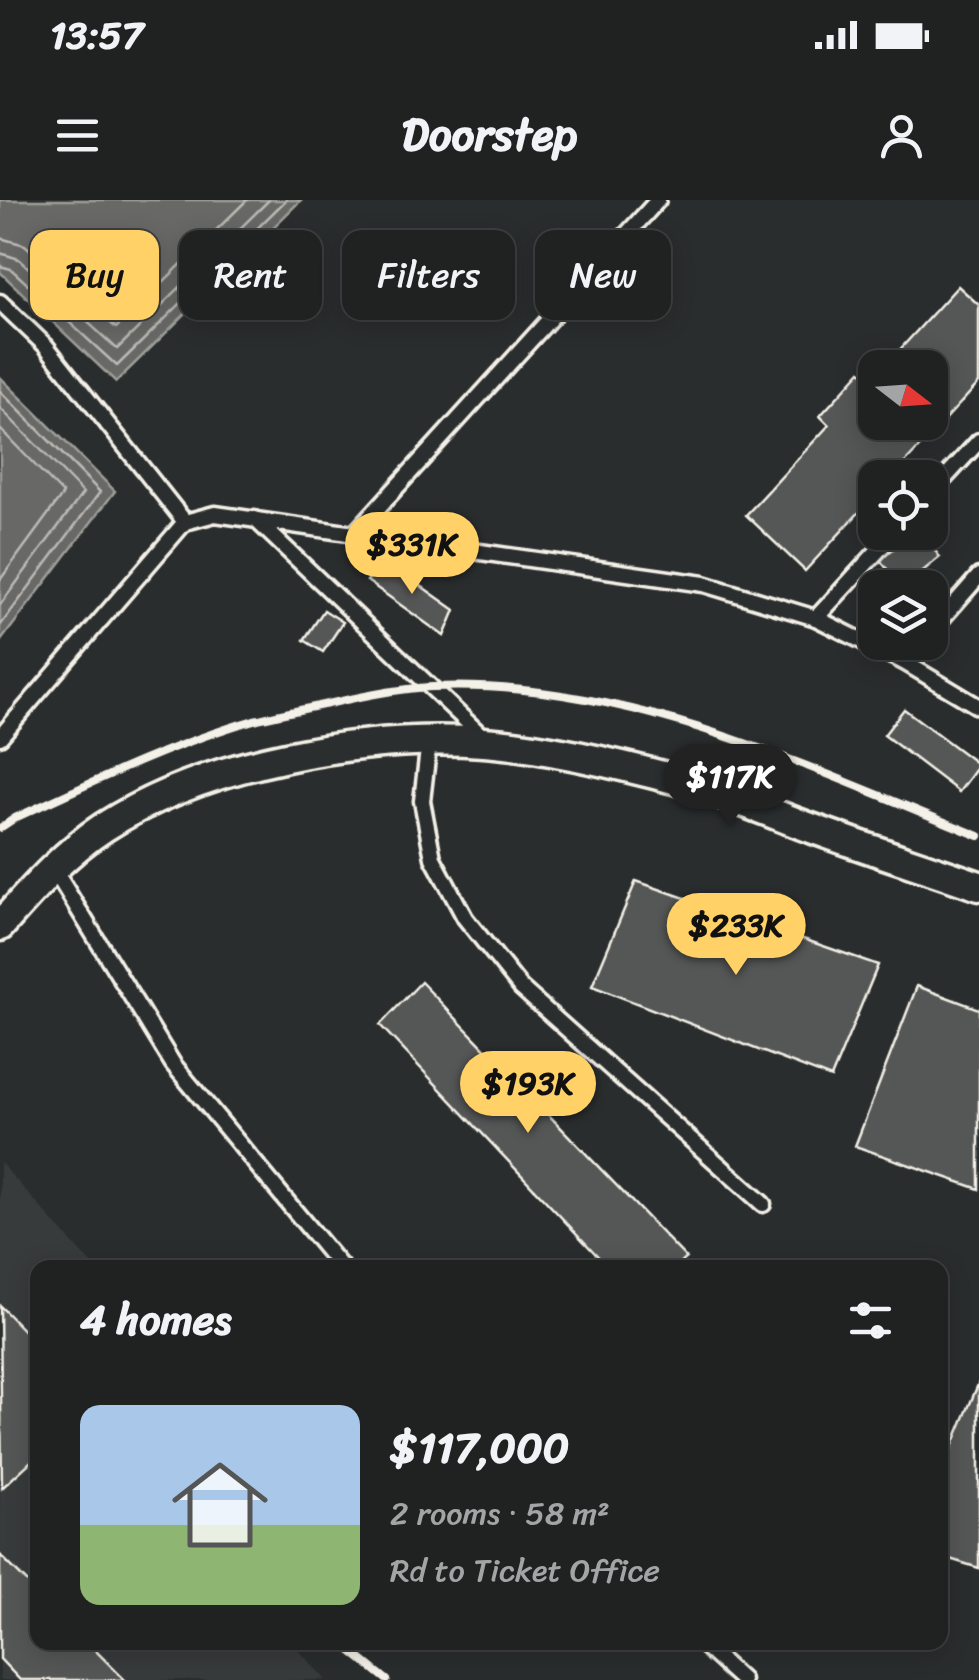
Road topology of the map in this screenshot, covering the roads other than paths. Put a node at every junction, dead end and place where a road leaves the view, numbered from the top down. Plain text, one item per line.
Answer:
1 (658, 200) edge
2 (0, 302) edge
3 (979, 440) edge
4 (948, 474) edge
5 (254, 518) junction
6 (185, 522) junction
7 (355, 533) junction
8 (878, 550) edge
9 (979, 576) edge
10 (948, 611) edge
11 (816, 618) junction
12 (904, 662) joint
13 (979, 707) edge
14 (0, 736) edge
15 (428, 741) junction
16 (488, 742) junction
17 (52, 867) junction
18 (979, 886) edge
19 (0, 926) edge
20 (763, 1204) dead end
21 (335, 1260) edge
22 (709, 1650) edge
23 (742, 1680) edge

1 - 7 lane
2 - 6 lane
3 - 4 lane
5 - 6 lane
5 - 7 lane
5 - 16 lane
6 - 14 lane
7 - 11 lane
8 - 11 lane
9 - 10 lane
11 - 12 lane
12 - 13 lane
15 - 16 street
15 - 17 street
15 - 20 lane
16 - 18 street
17 - 19 street
17 - 21 lane
22 - 23 lane

